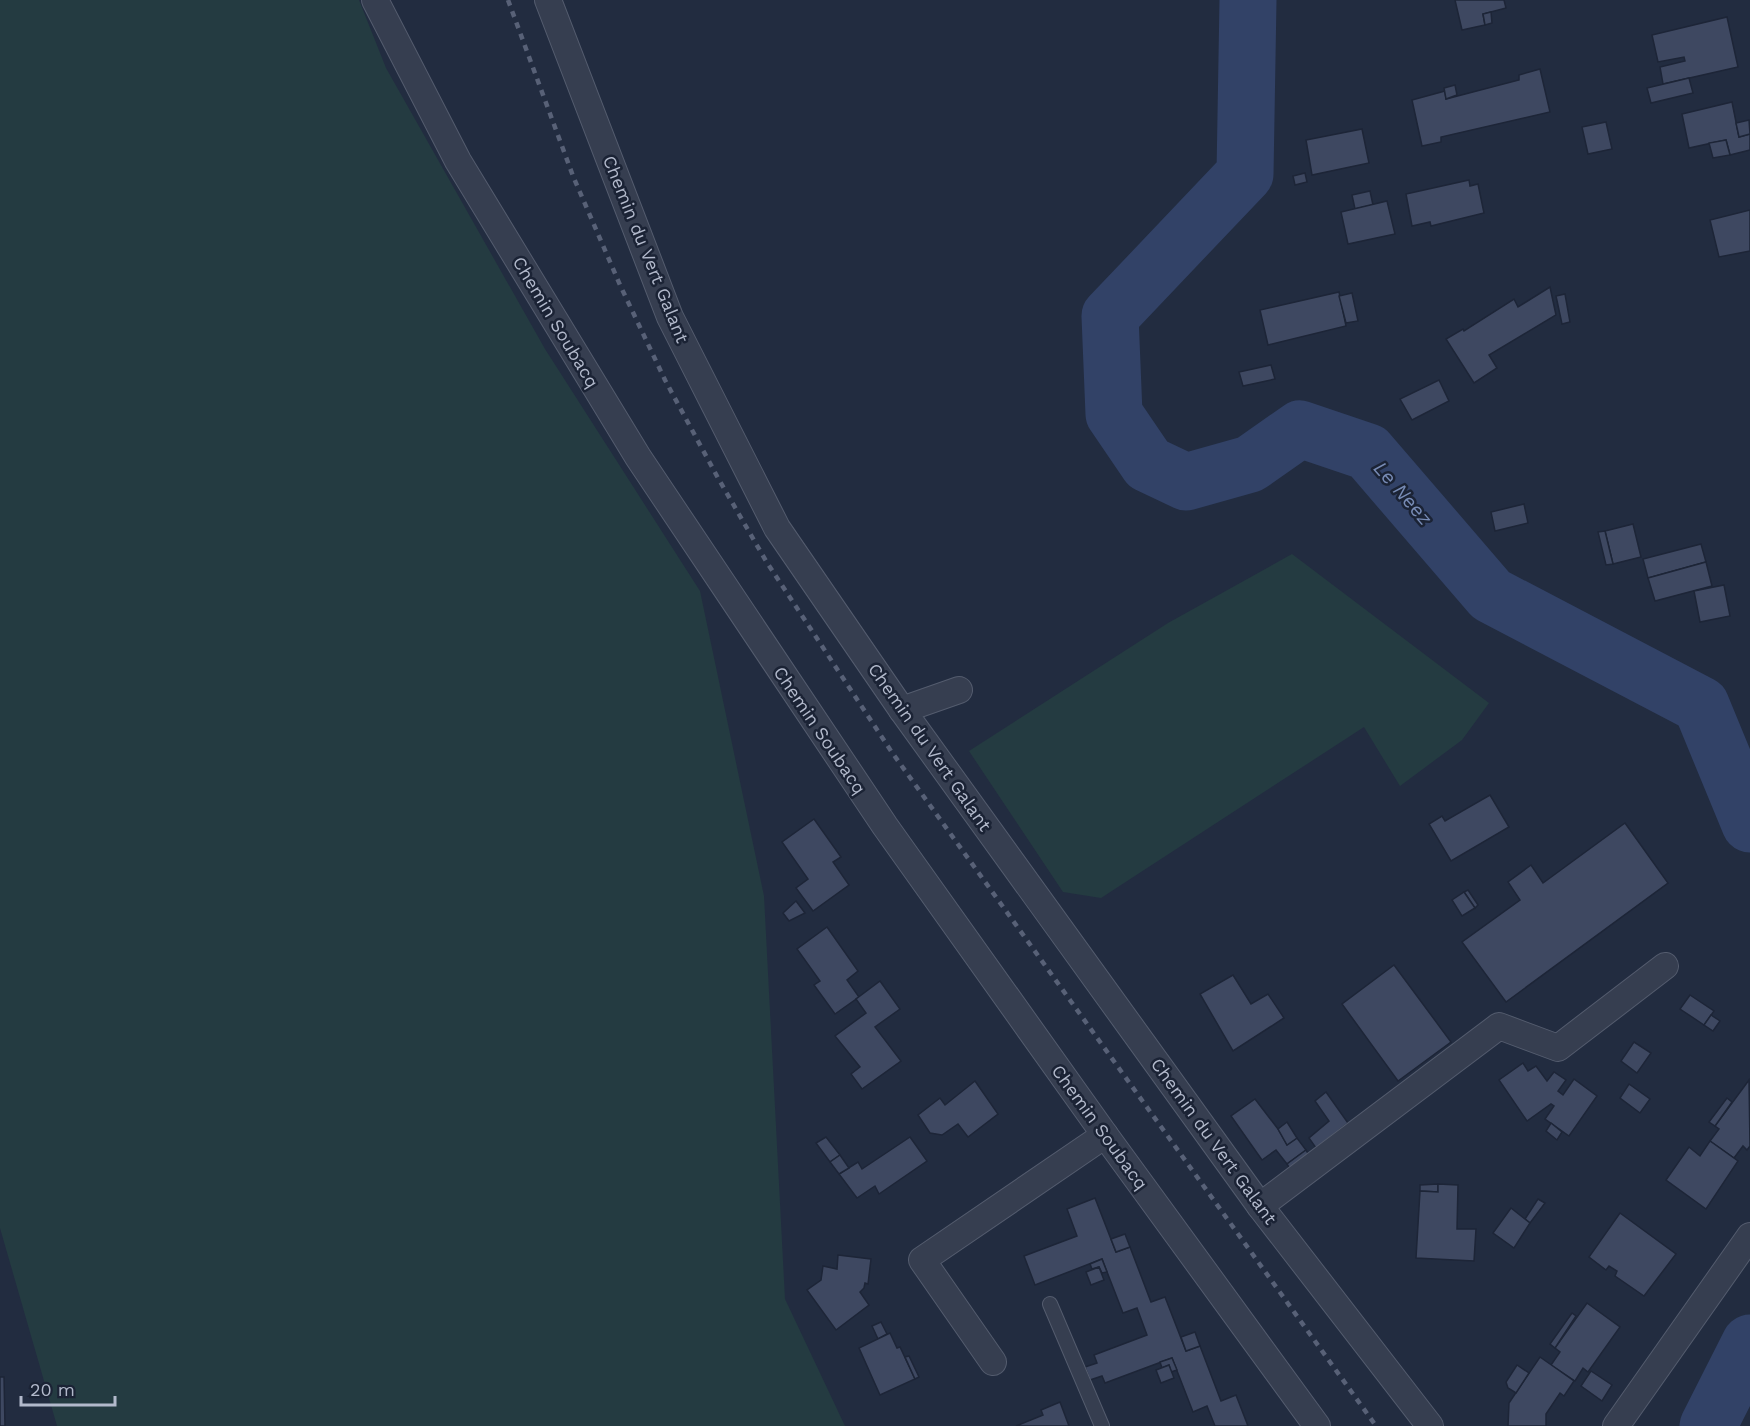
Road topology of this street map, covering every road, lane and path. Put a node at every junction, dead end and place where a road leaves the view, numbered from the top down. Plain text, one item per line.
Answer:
1 (375, 0) edge
2 (548, 0) edge
3 (958, 690) dead end
4 (902, 710) junction
5 (1665, 966) dead end
6 (1105, 1135) junction
7 (1260, 1206) junction
8 (1750, 1236) edge
9 (1050, 1304) dead end
10 (993, 1362) dead end
11 (1102, 1426) edge
12 (1317, 1426) edge
13 (1430, 1426) edge
14 (1616, 1426) edge

1 - 6 street, Chemin Soubacq
2 - 4 street, Chemin du Vert Galant
3 - 4 street
4 - 7 street, Chemin du Vert Galant
5 - 7 street
6 - 10 street
6 - 12 street, Chemin Soubacq
7 - 13 street, Chemin du Vert Galant
8 - 14 street
9 - 11 lane

